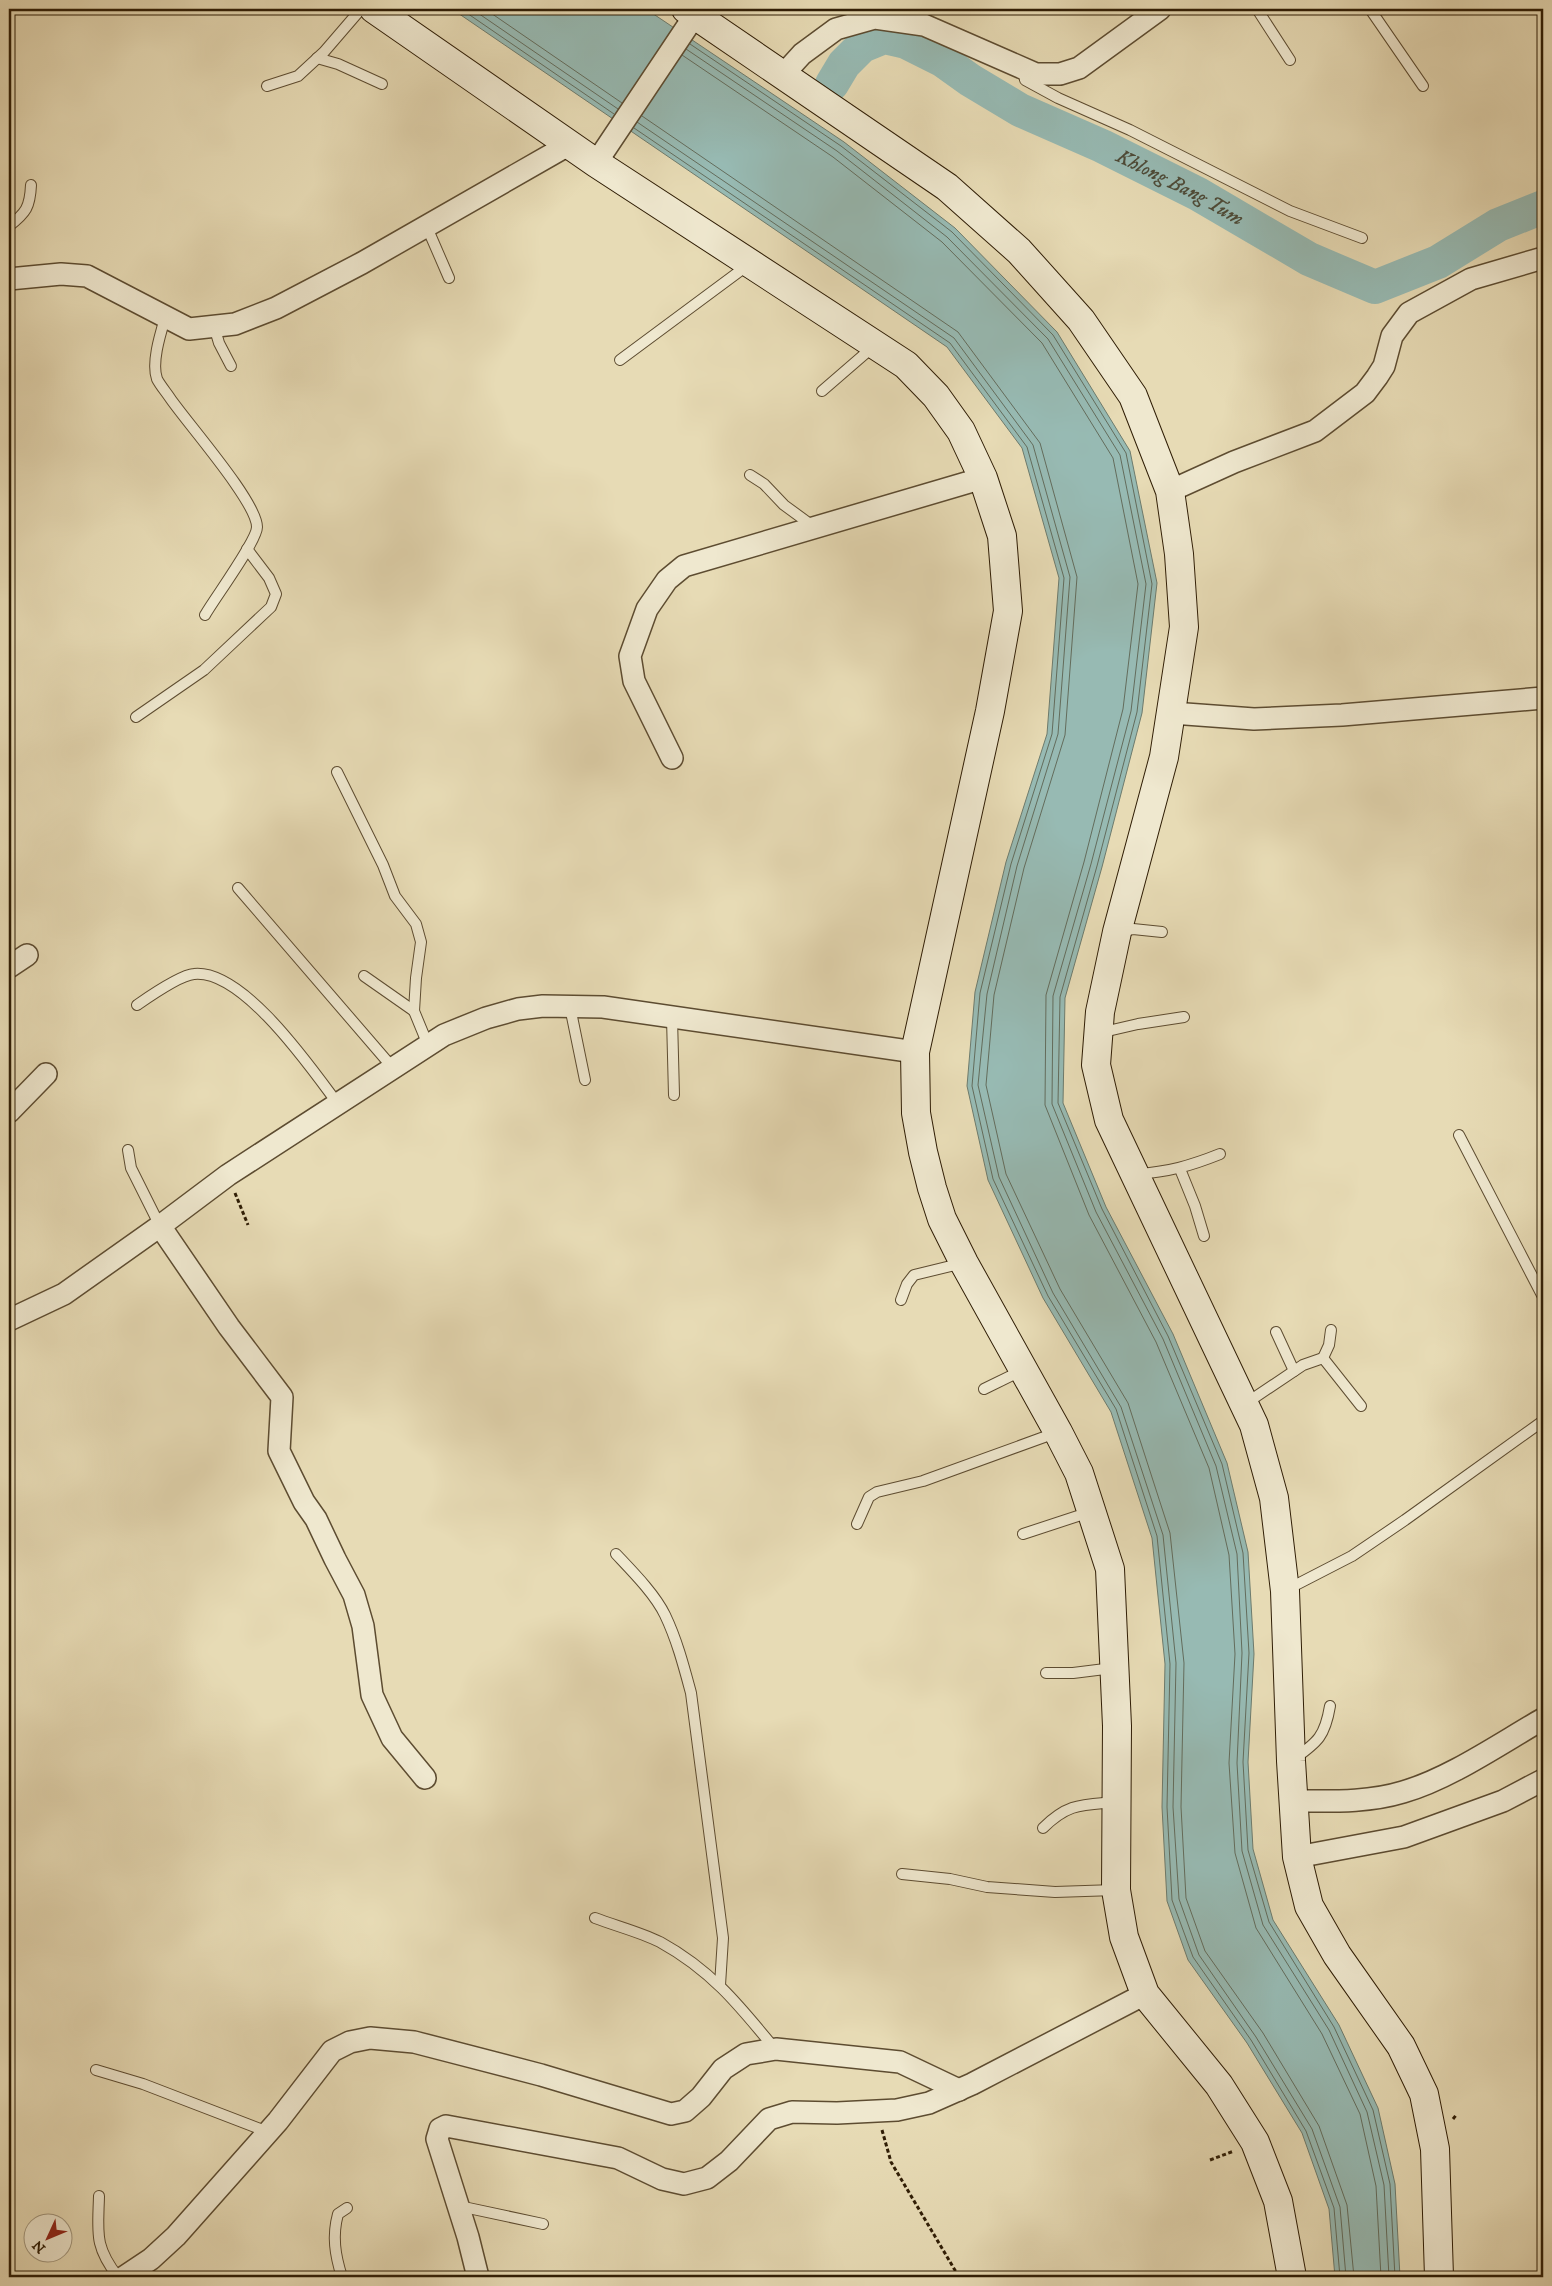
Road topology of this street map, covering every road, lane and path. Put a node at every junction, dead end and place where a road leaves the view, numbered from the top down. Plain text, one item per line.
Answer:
1 (361, 9) edge
2 (374, 9) edge
3 (1160, 9) edge
4 (1257, 9) edge
5 (1370, 9) edge
6 (690, 12) edge
7 (317, 58) junction
8 (1290, 60) dead end
9 (1023, 68) junction
10 (782, 76) junction
11 (382, 84) dead end
12 (267, 86) dead end
13 (1422, 86) dead end
14 (570, 144) junction
15 (596, 163) junction
16 (31, 185) dead end
17 (426, 225) junction
18 (9, 226) edge
19 (1362, 238) dead end
20 (1543, 258) edge
21 (751, 263) junction
22 (449, 278) dead end
23 (9, 279) edge
24 (166, 315) junction
25 (214, 326) junction
26 (876, 345) junction
27 (620, 360) dead end
28 (231, 366) dead end
29 (822, 391) dead end
30 (750, 475) dead end
31 (983, 478) junction
32 (1170, 491) junction
33 (815, 528) junction
34 (247, 549) junction
35 (205, 615) dead end
36 (1543, 698) edge
37 (1172, 713) junction
38 (136, 717) dead end
39 (672, 758) dead end
40 (337, 772) dead end
41 (238, 888) dead end
42 (1117, 932) junction
43 (1162, 932) dead end
44 (27, 954) dead end
45 (9, 967) edge
46 (364, 976) dead end
47 (137, 1004) dead end
48 (570, 1007) junction
49 (414, 1011) junction
50 (1184, 1017) dead end
51 (672, 1018) junction
52 (1098, 1033) junction
53 (428, 1045) junction
54 (916, 1052) junction
55 (393, 1068) junction
56 (46, 1074) dead end
57 (585, 1080) dead end
58 (674, 1095) dead end
59 (338, 1104) junction
60 (9, 1112) edge
61 (1459, 1135) dead end
62 (128, 1150) dead end
63 (1220, 1154) dead end
64 (1180, 1169) junction
65 (228, 1175) junction
66 (1134, 1175) junction
67 (248, 1225) dead end
68 (160, 1226) junction
69 (1204, 1236) dead end
70 (964, 1263) junction
71 (1543, 1297) edge
72 (902, 1300) dead end
73 (9, 1320) edge
74 (1331, 1330) dead end
75 (1276, 1332) dead end
76 (1323, 1358) junction
77 (1024, 1370) junction
78 (1294, 1371) junction
79 (984, 1389) dead end
80 (1244, 1404) junction
81 (1361, 1406) dead end
82 (1543, 1421) edge
83 (1058, 1432) junction
84 (1091, 1512) junction
85 (857, 1524) dead end
86 (1023, 1534) dead end
87 (616, 1554) dead end
88 (1286, 1590) junction
89 (1114, 1668) junction
90 (1046, 1673) dead end
91 (1330, 1706) dead end
92 (1543, 1719) edge
93 (1291, 1761) junction
94 (425, 1778) dead end
95 (1543, 1780) edge
96 (1292, 1801) junction
97 (1116, 1802) junction
98 (1043, 1828) dead end
99 (1297, 1857) junction
100 (902, 1874) dead end
101 (1116, 1890) junction
102 (595, 1918) dead end
103 (720, 1985) junction
104 (1145, 1994) junction
105 (776, 2049) junction
106 (96, 2070) dead end
107 (959, 2090) junction
108 (877, 2111) junction
109 (268, 2132) junction
110 (99, 2196) dead end
111 (458, 2206) junction
112 (347, 2208) dead end
113 (543, 2224) dead end
114 (118, 2277) edge
115 (124, 2277) edge
116 (342, 2277) edge
117 (478, 2277) edge
118 (959, 2277) edge
119 (1292, 2277) edge
120 (1439, 2277) edge

1 - 7 lane
2 - 14 street
3 - 9 street
4 - 8 lane
5 - 13 lane
6 - 10 street
6 - 15 street
7 - 11 lane
7 - 12 lane
9 - 10 street
9 - 19 lane
10 - 32 street
14 - 15 street
14 - 17 street
15 - 21 street
16 - 18 lane
17 - 22 lane
17 - 25 street
20 - 32 street
21 - 26 street
21 - 27 lane
23 - 24 street
24 - 25 street
24 - 34 lane
25 - 28 lane
26 - 29 lane
26 - 31 street
30 - 33 lane
31 - 33 street
31 - 54 street
32 - 37 street
33 - 39 street
34 - 35 lane
34 - 38 lane
36 - 37 street
37 - 42 street
40 - 49 lane
41 - 55 lane
42 - 43 lane
42 - 52 street
44 - 45 street
46 - 49 lane
47 - 59 lane
48 - 51 street
48 - 53 street
48 - 57 lane
49 - 53 lane
50 - 52 lane
51 - 54 street
51 - 58 lane
52 - 66 street
53 - 55 street
54 - 70 street
55 - 59 street
56 - 60 street
59 - 65 street
61 - 71 lane
62 - 68 lane
63 - 64 lane
64 - 66 lane
64 - 69 lane
65 - 67 path
65 - 68 street
66 - 80 street
68 - 73 street
68 - 94 street
70 - 72 lane
70 - 77 street
74 - 76 lane
75 - 78 lane
76 - 78 lane
76 - 81 lane
77 - 79 lane
77 - 83 street
78 - 80 lane
80 - 88 street
82 - 88 lane
83 - 84 street
83 - 85 lane
84 - 86 lane
84 - 89 street
87 - 103 lane
88 - 93 street
89 - 90 lane
89 - 97 street
91 - 93 lane
92 - 96 street
93 - 96 street
95 - 99 street
96 - 99 street
97 - 98 lane
97 - 101 street
99 - 120 street
100 - 101 lane
101 - 104 street
102 - 103 lane
103 - 105 lane
104 - 107 street
104 - 119 street
105 - 107 street
105 - 109 street
106 - 109 lane
107 - 108 street
108 - 111 street
108 - 118 path
109 - 115 street
110 - 114 lane
111 - 113 lane
111 - 117 street
112 - 116 lane

